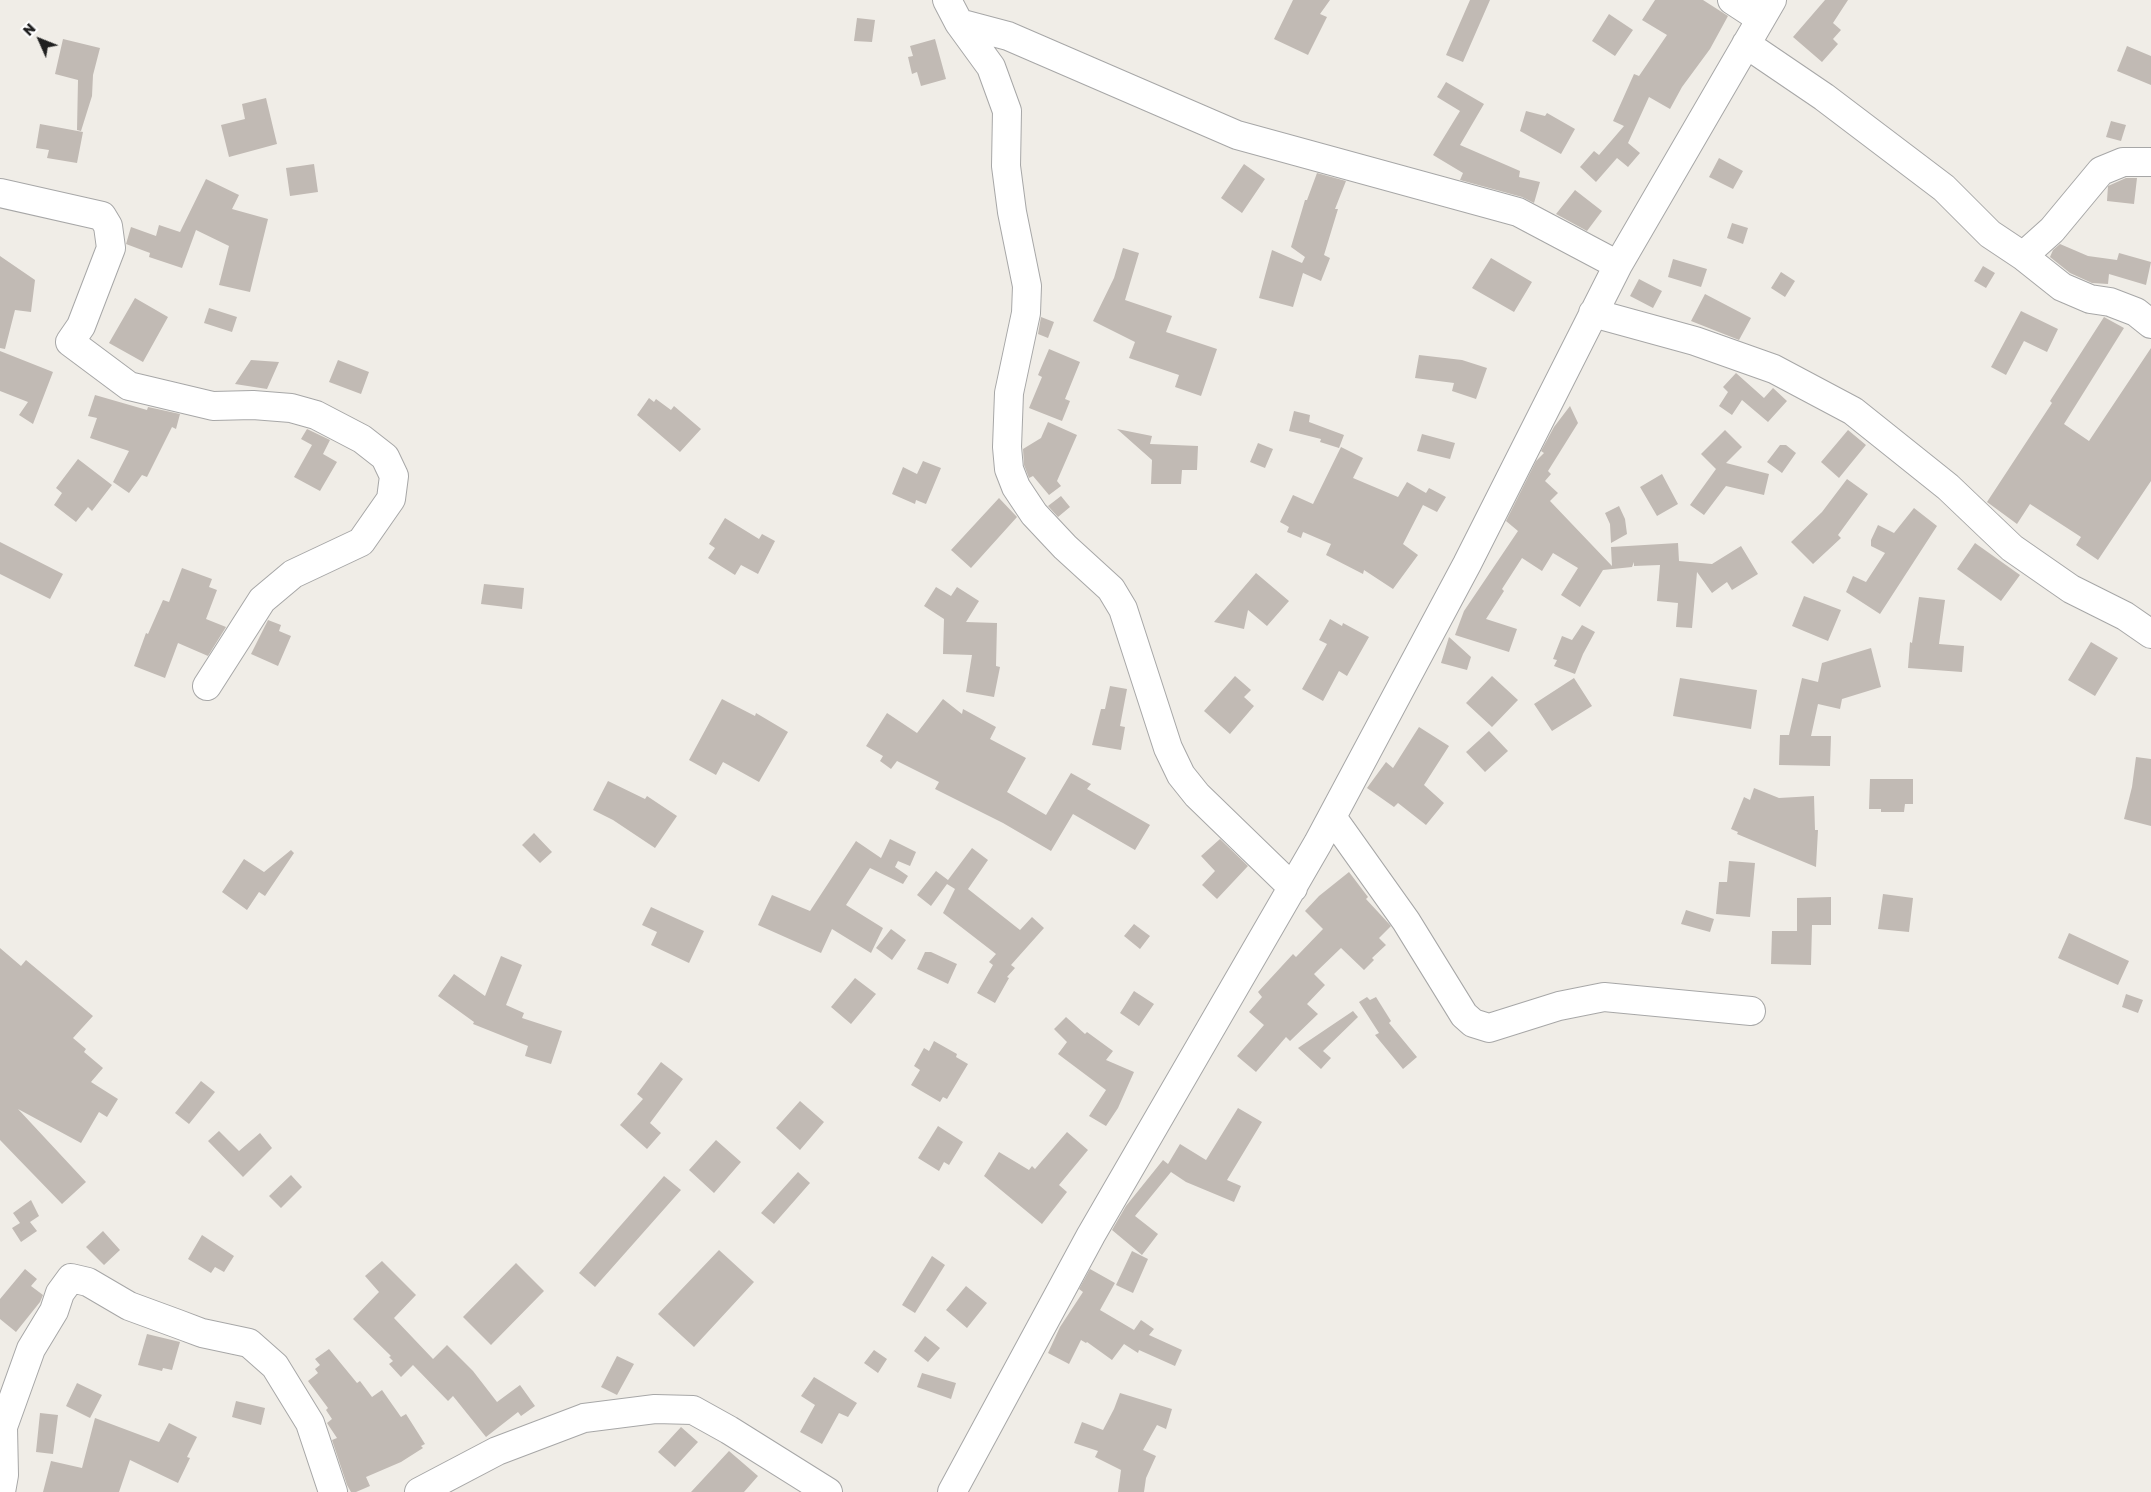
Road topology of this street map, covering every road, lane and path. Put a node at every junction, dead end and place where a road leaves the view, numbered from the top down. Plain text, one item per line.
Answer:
1 (1732, 0) edge
2 (1766, 10) edge
3 (953, 12) edge
4 (1746, 44) junction
5 (2151, 162) edge
6 (0, 192) edge
7 (2023, 256) junction
8 (1618, 266) junction
9 (1593, 314) junction
10 (2151, 324) edge
11 (2151, 634) edge
12 (207, 686) dead end
13 (1332, 817) junction
14 (1293, 888) junction
15 (1752, 1010) dead end
16 (1, 1492) edge
17 (333, 1492) edge
18 (419, 1492) edge
19 (828, 1492) edge
20 (952, 1492) edge

1 - 2 street
2 - 4 street
3 - 8 street
3 - 14 street
4 - 7 street
4 - 8 street
5 - 7 street
6 - 12 street
7 - 10 street
8 - 9 street
9 - 11 street
9 - 13 street
13 - 14 street
13 - 15 street
14 - 20 street
16 - 17 street
18 - 19 street

